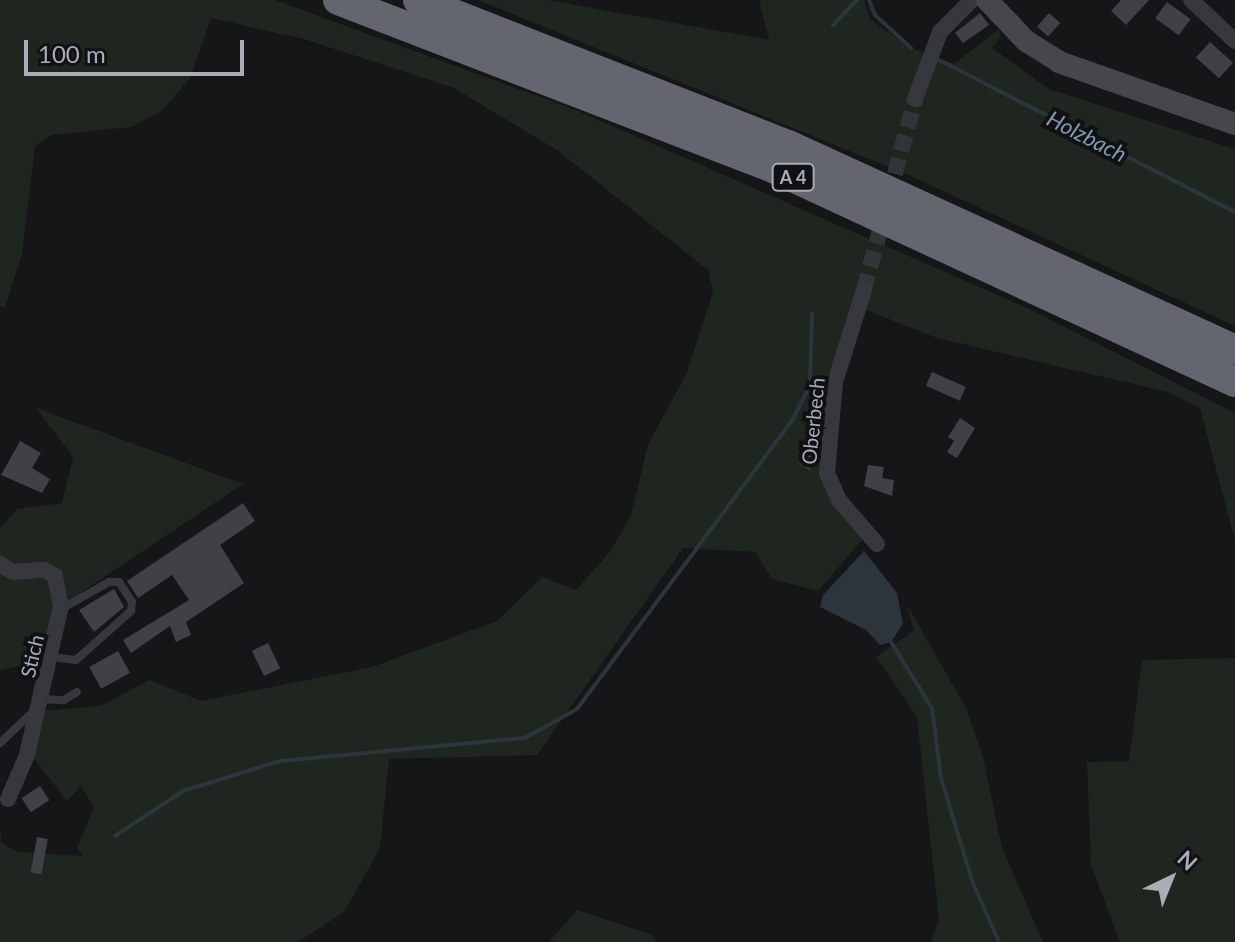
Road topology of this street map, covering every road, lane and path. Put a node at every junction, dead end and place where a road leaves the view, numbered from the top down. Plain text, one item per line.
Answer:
1 (338, 0) edge
2 (418, 0) edge
3 (972, 0) edge
4 (987, 0) edge
5 (1191, 0) edge
6 (1235, 41) edge
7 (915, 99) tunnel mouth
8 (1235, 124) edge
9 (864, 290) tunnel mouth
10 (1235, 350) edge
11 (1235, 382) edge
12 (877, 544) dead end
13 (0, 564) edge
14 (61, 610) junction
15 (51, 657) junction
16 (77, 692) dead end
17 (41, 701) junction
18 (0, 743) edge
19 (8, 799) dead end

1 - 11 highway, A 4
2 - 10 highway, A 4
3 - 7 street
4 - 8 street
5 - 6 street
9 - 12 street, Oberbech
13 - 14 street, Stich
14 - 15 street, Stich
14 - 15 lane
15 - 17 street, Stich
16 - 17 lane
17 - 18 lane
17 - 19 street, Stich

